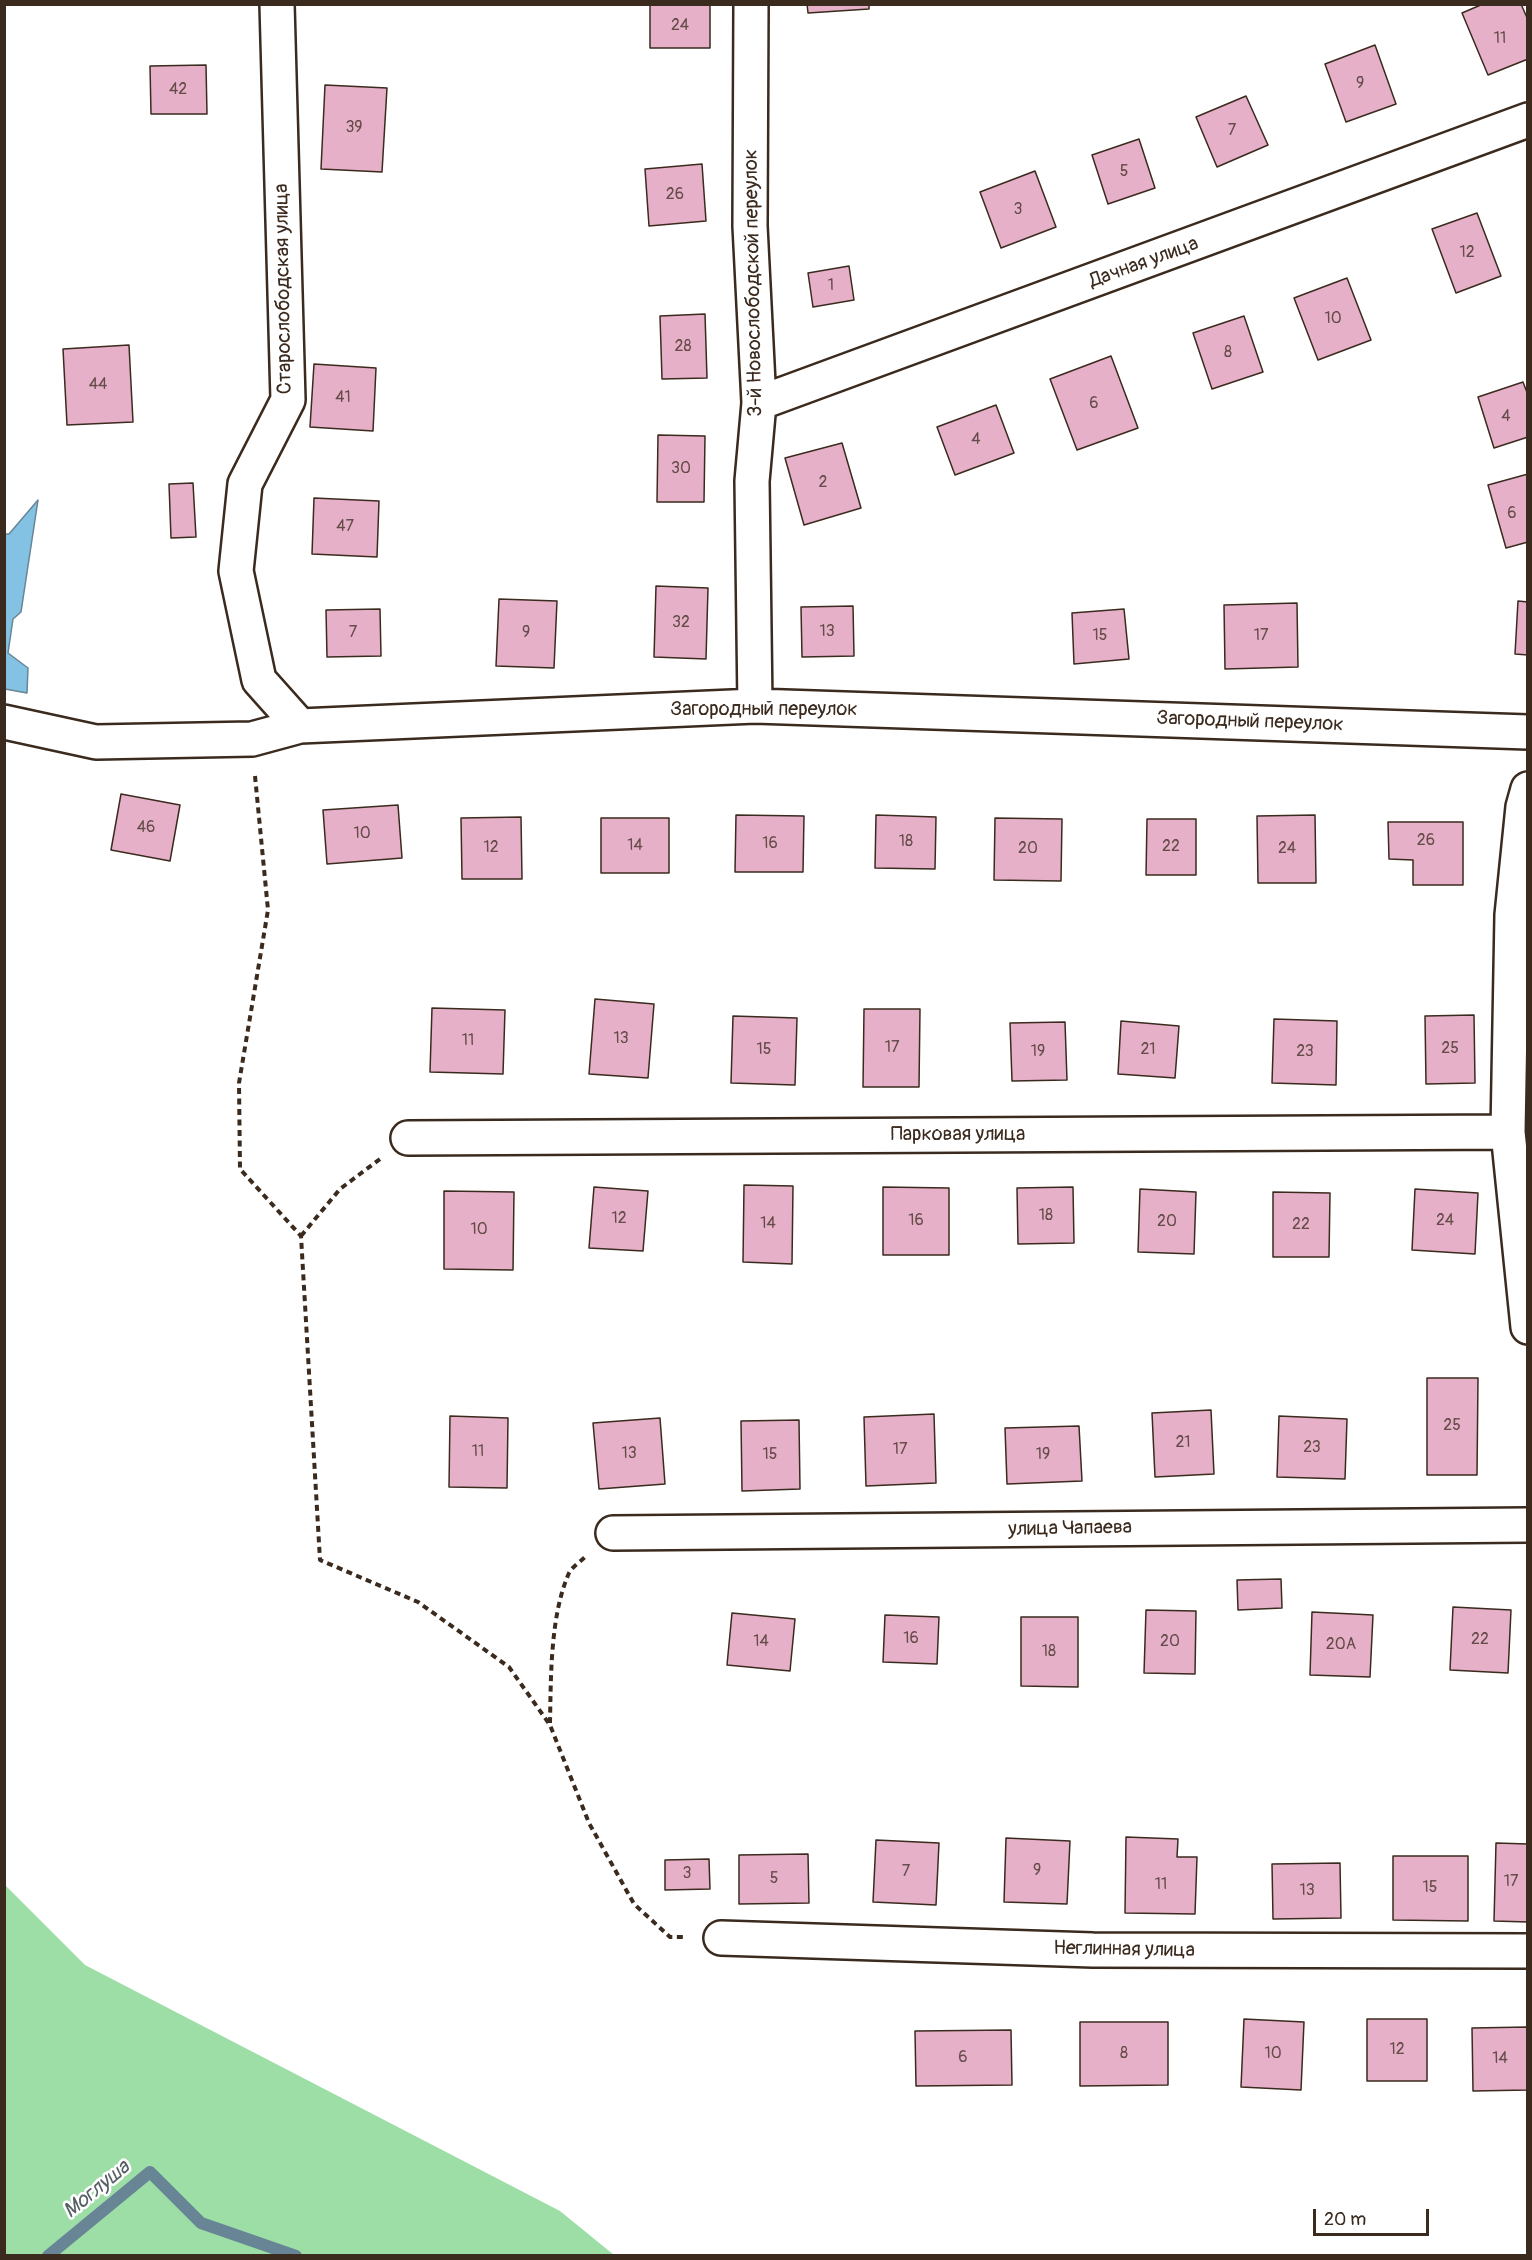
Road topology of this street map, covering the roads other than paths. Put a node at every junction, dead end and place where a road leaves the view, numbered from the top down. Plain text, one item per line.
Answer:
1 (278, 4) edge
2 (751, 4) edge
3 (1527, 120) edge
4 (759, 403) junction
5 (755, 706) junction
6 (4, 722) edge
7 (300, 726) junction
8 (1527, 732) edge
9 (1527, 789) edge
10 (1509, 1132) junction
11 (408, 1138) road end
12 (1527, 1327) edge
13 (1527, 1525) edge
14 (613, 1533) road end
15 (721, 1938) road end
16 (1527, 1952) edge

1 - 7 street, Старослободская улица
2 - 4 street, 3-й Новослободской переулок
3 - 4 street, Дачная улица
4 - 5 street, 3-й Новослободской переулок
5 - 7 street, Загородный переулок
5 - 8 street, Загородный переулок
6 - 7 street, Загородный переулок
9 - 10 street
10 - 11 street, Парковая улица
10 - 12 street
13 - 14 street, улица Чапаева
15 - 16 street, Неглинная улица

